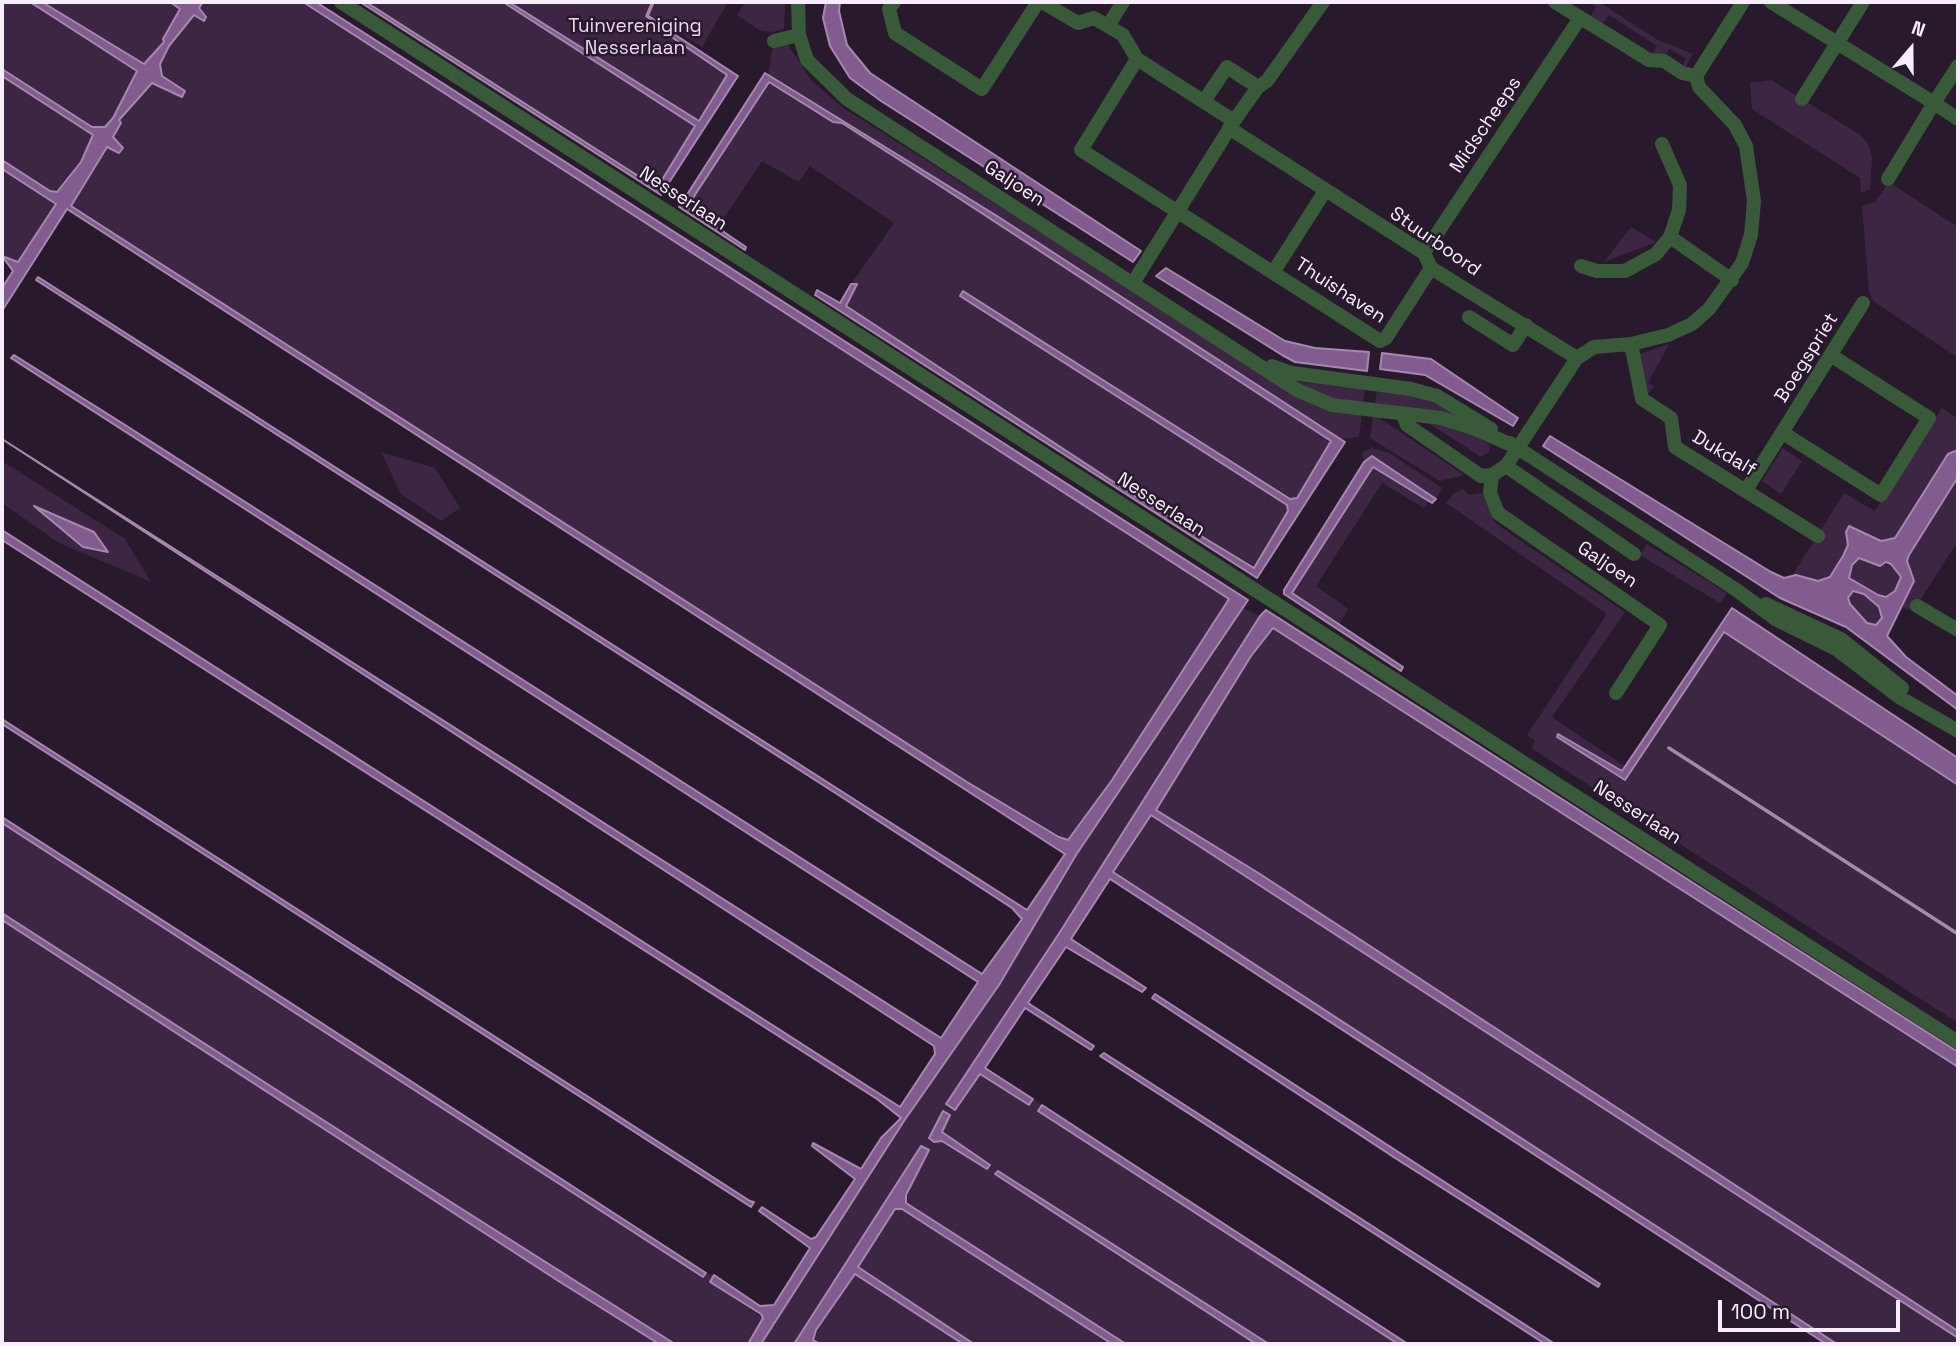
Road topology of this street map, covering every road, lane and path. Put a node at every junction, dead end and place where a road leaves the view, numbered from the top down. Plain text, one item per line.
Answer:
1 (341, 2) edge
2 (798, 2) edge
3 (894, 2) edge
4 (1040, 2) edge
5 (1123, 2) edge
6 (1555, 2) edge
7 (1771, 2) edge
8 (1863, 2) edge
9 (1317, 4) edge
10 (1737, 4) edge
11 (1580, 18) junction
12 (1108, 26) junction
13 (799, 35) junction
14 (774, 41) dead end
15 (1838, 42) junction
16 (1137, 59) junction
17 (1958, 66) edge
18 (1696, 76) junction
19 (1258, 87) junction
20 (1802, 99) dead end
21 (1203, 101) junction
22 (1934, 103) junction
23 (1958, 119) edge
24 (1232, 125) junction
25 (1662, 144) dead end
26 (1888, 179) dead end
27 (1325, 191) junction
28 (1179, 211) junction
29 (1671, 237) junction
30 (1423, 253) junction
31 (1581, 266) dead end
32 (1432, 268) junction
33 (1274, 271) junction
34 (1732, 280) junction
35 (1133, 283) junction
36 (1863, 303) dead end
37 (1469, 317) dead end
38 (1524, 324) junction
39 (1631, 344) junction
40 (1832, 356) junction
41 (1577, 358) junction
42 (1252, 359) junction
43 (1402, 413) junction
44 (1783, 433) junction
45 (1516, 447) junction
46 (1506, 466) junction
47 (1492, 475) junction
48 (1746, 490) junction
49 (1818, 536) dead end
50 (1634, 554) dead end
51 (1917, 606) dead end
52 (1958, 630) edge
53 (1616, 693) dead end
54 (1954, 729) edge
55 (1958, 1042) edge

1 - 55 street, Nesserlaan
2 - 13 street
3 - 4 street
4 - 12 street
5 - 12 street
6 - 11 street
7 - 15 street
8 - 15 street
9 - 19 street
10 - 18 street
11 - 18 street
11 - 30 street, Midscheeps
12 - 16 street
13 - 14 street
13 - 35 street, Galjoen
15 - 20 street
15 - 22 street
16 - 21 street, Stuurboord
16 - 28 street, Thuishaven
17 - 22 street
18 - 34 street
19 - 21 street
19 - 24 street
21 - 24 street, Stuurboord
22 - 23 street
22 - 26 street
24 - 27 street, Stuurboord
24 - 28 street
25 - 29 street
27 - 30 street, Stuurboord
27 - 33 street, Thuishaven
28 - 33 street, Thuishaven
28 - 35 street
29 - 31 street
29 - 34 street
30 - 32 street, Stuurboord
32 - 33 street, Thuishaven
32 - 38 street, Stuurboord
34 - 39 street
35 - 42 street, Galjoen
36 - 40 street, Boegspriet
37 - 38 street
38 - 41 street, Stuurboord
39 - 41 street
39 - 48 street, Dukdalf
40 - 44 street, Boegspriet
40 - 44 street, Boegspriet
41 - 45 street
42 - 43 street, Galjoen
42 - 45 street, Galjoen
43 - 45 street, Galjoen
43 - 47 street
44 - 48 street, Boegspriet
45 - 46 street
45 - 54 street, Galjoen
46 - 47 street
46 - 50 street, Galjoen
47 - 53 street, Galjoen
48 - 49 street, Dukdalf
51 - 52 street

